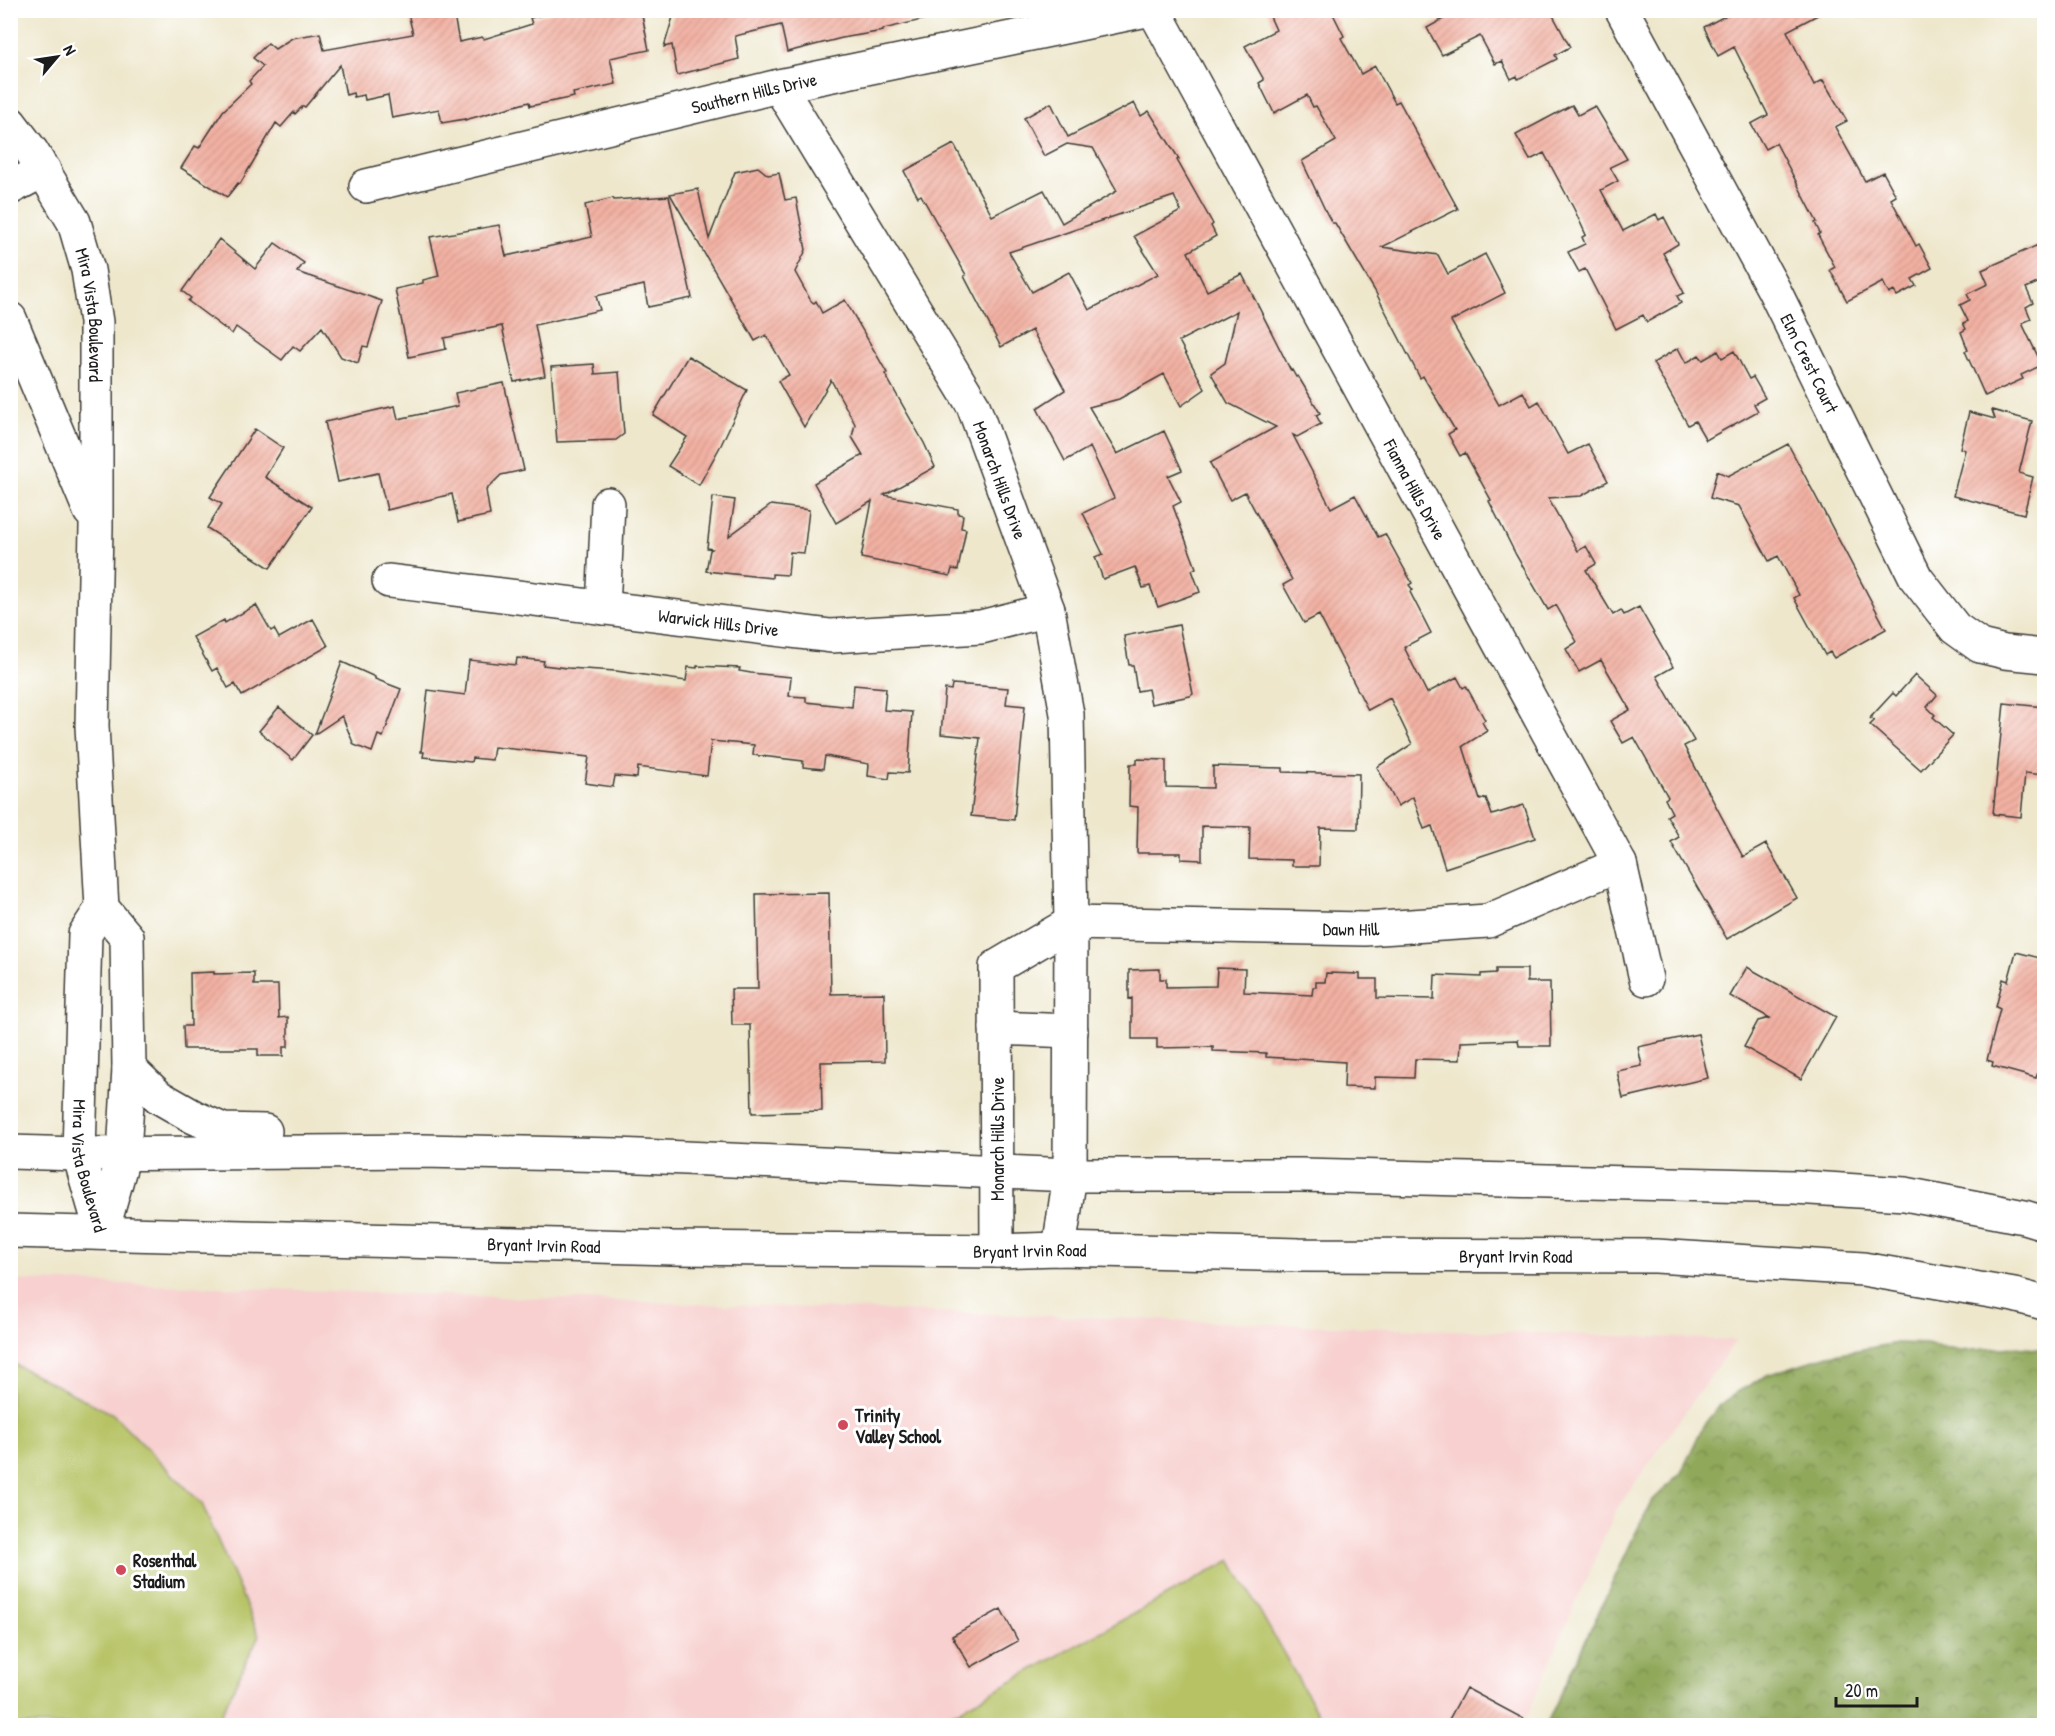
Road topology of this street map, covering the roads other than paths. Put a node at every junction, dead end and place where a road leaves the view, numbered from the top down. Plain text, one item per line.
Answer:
1 (1146, 10) edge
2 (1154, 10) edge
3 (1622, 10) edge
4 (779, 86) junction
5 (10, 123) edge
6 (44, 170) junction
7 (366, 186) dead end
8 (10, 188) edge
9 (10, 319) edge
10 (608, 504) dead end
11 (96, 527) junction
12 (388, 581) dead end
13 (603, 608) junction
14 (1048, 610) junction
15 (2044, 656) edge
16 (1620, 864) junction
17 (102, 908) junction
18 (1071, 923) junction
19 (1646, 979) dead end
20 (996, 1028) junction
21 (1071, 1031) junction
22 (129, 1068) junction
23 (422, 1151) junction
24 (10, 1152) edge
25 (80, 1154) junction
26 (124, 1154) junction
27 (998, 1172) junction
28 (1070, 1175) junction
29 (2044, 1223) edge
30 (10, 1232) edge
31 (102, 1233) junction
32 (1059, 1249) junction
33 (997, 1251) junction
34 (2044, 1304) edge

1 - 4 street, Southern Hills Drive
2 - 16 street, Fianna Hills Drive
3 - 15 street, Elm Crest Court
4 - 7 street, Southern Hills Drive
4 - 14 street, Monarch Hills Drive
5 - 6 street, Mira Vista Boulevard
6 - 8 street
6 - 11 street, Mira Vista Boulevard
9 - 11 street, Mira Vista Boulevard
10 - 13 street
11 - 17 street, Mira Vista Boulevard
12 - 13 street, Warwick Hills Drive
13 - 14 street, Warwick Hills Drive
14 - 18 street, Monarch Hills Drive
16 - 18 street, Dawn Hill
16 - 19 street, Fianna Hills Drive
17 - 22 street, Mira Vista Boulevard
17 - 25 street, Mira Vista Boulevard
18 - 20 street, Monarch Hills Drive
18 - 21 street, Monarch Hills Drive
20 - 21 street
20 - 27 street, Monarch Hills Drive
21 - 28 street, Monarch Hills Drive
22 - 23 street
22 - 26 street, Mira Vista Boulevard
23 - 26 street
23 - 27 street
24 - 25 street
25 - 26 street
25 - 31 street, Mira Vista Boulevard
26 - 31 street, Mira Vista Boulevard
27 - 28 street
27 - 33 street, Monarch Hills Drive
28 - 29 street
28 - 32 street, Monarch Hills Drive
30 - 31 street, Bryant Irvin Road
31 - 33 street, Bryant Irvin Road
32 - 33 street, Bryant Irvin Road
32 - 34 street, Bryant Irvin Road

